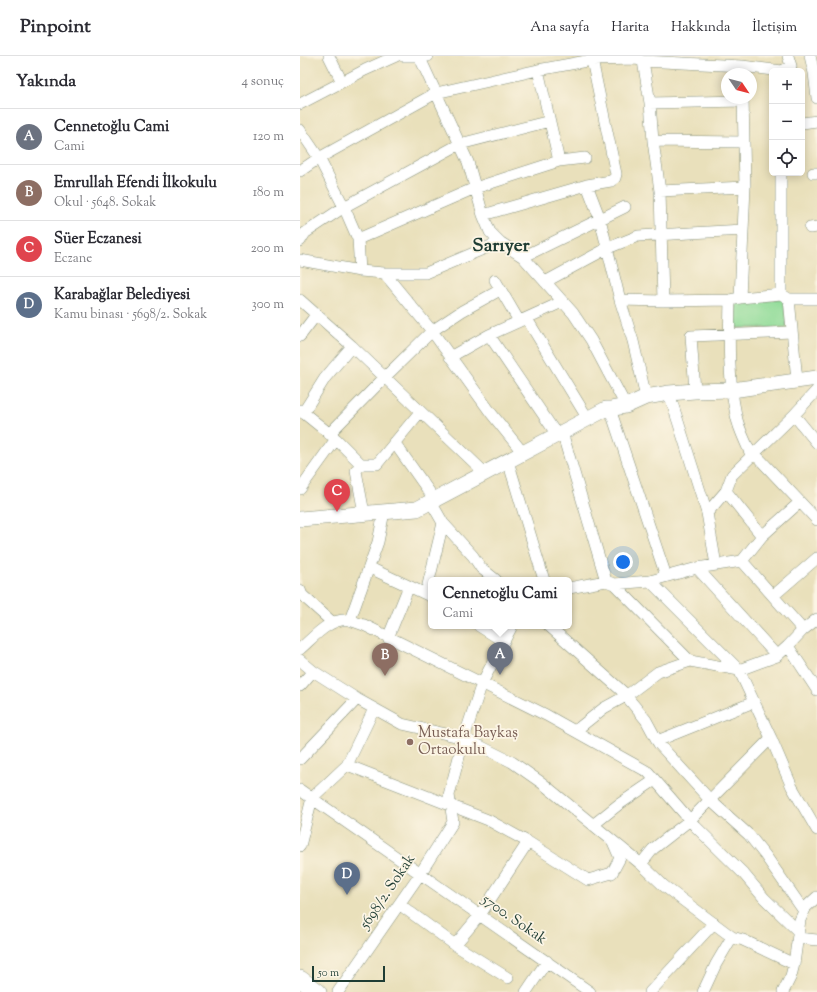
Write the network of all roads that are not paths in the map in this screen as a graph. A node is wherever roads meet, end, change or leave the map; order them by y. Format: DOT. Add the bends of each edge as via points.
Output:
graph roads {
  1 [pos="329,56"];
  2 [pos="396,56"];
  3 [pos="403,56"];
  4 [pos="419,56"];
  5 [pos="428,56"];
  6 [pos="788,56"];
  7 [pos="810,56"];
  8 [pos="638,59"];
  9 [pos="592,60"];
  10 [pos="705,60"];
  11 [pos="745,66"];
  12 [pos="787,68"];
  13 [pos="769,69"];
  14 [pos="538,70"];
  15 [pos="342,82"];
  16 [pos="436,93"];
  17 [pos="817,98"];
  18 [pos="721,100"];
  19 [pos="650,103"];
  20 [pos="300,104"];
  21 [pos="743,104"];
  22 [pos="550,121"];
  23 [pos="817,121"];
  24 [pos="805,122"];
  25 [pos="300,130"];
  26 [pos="652,141"];
  27 [pos="744,142"];
  28 [pos="460,144"];
  29 [pos="319,158"];
  30 [pos="585,158"];
  31 [pos="559,161"];
  32 [pos="300,171"];
  33 [pos="782,176"];
  34 [pos="587,185"];
  35 [pos="745,187"];
  36 [pos="475,188"];
  37 [pos="660,191"];
  38 [pos="344,207"];
  39 [pos="625,207"];
  40 [pos="483,215"];
  41 [pos="600,219"];
  42 [pos="743,230"];
  43 [pos="660,234"];
  44 [pos="358,239"];
  45 [pos="300,241"];
  46 [pos="500,242"];
  47 [pos="608,248"];
  48 [pos="523,257"];
  49 [pos="300,260"];
  50 [pos="360,271"];
  51 [pos="384,273"];
  52 [pos="545,282"];
  53 [pos="785,297"];
  54 [pos="735,299"];
  55 [pos="817,299"];
  56 [pos="300,300"];
  57 [pos="620,300"];
  58 [pos="663,301"];
  59 [pos="562,302"];
  60 [pos="316,315"];
  61 [pos="523,320"];
  62 [pos="432,331"];
  63 [pos="792,332"];
  64 [pos="729,334"];
  65 [pos="489,335"];
  66 [pos="300,336"];
  67 [pos="352,346"];
  68 [pos="450,357"];
  69 [pos="384,378"];
  70 [pos="817,378"];
  71 [pos="797,380"];
  72 [pos="732,390"];
  73 [pos="817,390"];
  74 [pos="695,391"];
  75 [pos="669,393"];
  76 [pos="646,398"];
  77 [pos="626,406"];
  78 [pos="610,409"];
  79 [pos="302,411"];
  80 [pos="420,412"];
  81 [pos="794,415"];
  82 [pos="588,419"];
  83 [pos="560,433"];
  84 [pos="332,437"];
  85 [pos="394,442"];
  86 [pos="817,443"];
  87 [pos="523,453"];
  88 [pos="753,454"];
  89 [pos="508,461"];
  90 [pos="361,464"];
  91 [pos="485,473"];
  92 [pos="300,489"];
  93 [pos="726,491"];
  94 [pos="433,501"];
  95 [pos="800,502"];
  96 [pos="384,512"];
  97 [pos="364,513"];
  98 [pos="707,513"];
  99 [pos="300,519"];
  100 [pos="817,520"];
  101 [pos="443,523"];
  102 [pos="762,536"];
  103 [pos="817,558"];
  104 [pos="742,561"];
  105 [pos="716,565"];
  106 [pos="370,568"];
  107 [pos="697,568"];
  108 [pos="666,576"];
  109 [pos="432,577"];
  110 [pos="492,577"];
  111 [pos="543,577"];
  112 [pos="650,581"];
  113 [pos="610,583"];
  114 [pos="409,586"];
  115 [pos="572,588"];
  116 [pos="300,590"];
  117 [pos="428,595"];
  118 [pos="773,596"];
  119 [pos="817,619"];
  120 [pos="350,620"];
  121 [pos="332,622"];
  122 [pos="484,629"];
  123 [pos="510,629"];
  124 [pos="552,629"];
  125 [pos="802,630"];
  126 [pos="388,638"];
  127 [pos="503,641"];
  128 [pos="788,646"];
  129 [pos="300,649"];
  130 [pos="777,656"];
  131 [pos="300,660"];
  132 [pos="690,660"];
  133 [pos="739,670"];
  134 [pos="313,671"];
  135 [pos="482,683"];
  136 [pos="300,686"];
  137 [pos="817,690"];
  138 [pos="626,696"];
  139 [pos="357,699"];
  140 [pos="754,702"];
  141 [pos="374,709"];
  142 [pos="575,731"];
  143 [pos="464,738"];
  144 [pos="771,738"];
  145 [pos="657,741"];
  146 [pos="300,759"];
  147 [pos="347,765"];
  148 [pos="655,780"];
  149 [pos="300,790"];
  150 [pos="312,798"];
  151 [pos="710,800"];
  152 [pos="451,806"];
  153 [pos="690,820"];
  154 [pos="592,825"];
  155 [pos="817,830"];
  156 [pos="612,841"];
  157 [pos="528,842"];
  158 [pos="300,846"];
  159 [pos="641,864"];
  160 [pos="420,874"];
  161 [pos="817,897"];
  162 [pos="399,904"];
  163 [pos="804,911"];
  164 [pos="480,915"];
  165 [pos="714,923"];
  166 [pos="798,935"];
  167 [pos="732,937"];
  168 [pos="817,940"];
  169 [pos="455,945"];
  170 [pos="547,961"];
  171 [pos="794,964"];
  172 [pos="508,978"];
  173 [pos="300,979"];
  174 [pos="318,992"];
  175 [pos="338,992"];
  176 [pos="526,992"];
  177 [pos="590,992"];
  178 [pos="650,992"];
  179 [pos="703,992"];
  180 [pos="783,992"];
  1 -- 15 [label="street"];
  2 -- 15 [label="street"];
  3 -- 4 [label="street"];
  4 -- 5 [label="street"];
  4 -- 16 [label="street"];
  6 -- 12 [label="street" via="791,66"];
  7 -- 17 [label="street"];
  8 -- 9 [label="street"];
  8 -- 10 [label="street"];
  8 -- 19 [label="street"];
  9 -- 14 [label="street"];
  9 -- 34 [label="street" via="616,174 610,181"];
  10 -- 11 [label="street"];
  11 -- 13 [label="street"];
  14 -- 16 [label="street"];
  14 -- 22 [label="street"];
  15 -- 20 [label="street"];
  16 -- 28 [label="street"];
  16 -- 29 [label="street"];
  18 -- 19 [label="street"];
  19 -- 26 [label="street"];
  21 -- 27 [label="street"];
  22 -- 28 [label="street"];
  22 -- 31 [label="street"];
  23 -- 24 [label="street"];
  25 -- 29 [label="street"];
  26 -- 27 [label="street"];
  26 -- 37 [label="street"];
  27 -- 35 [label="street"];
  28 -- 36 [label="street"];
  28 -- 38 [label="street"];
  29 -- 32 [label="street"];
  29 -- 38 [label="street"];
  30 -- 31 [label="street"];
  31 -- 36 [label="street"];
  33 -- 53 [label="street"];
  34 -- 40 [label="street"];
  34 -- 41 [label="street"];
  35 -- 37 [label="street"];
  35 -- 42 [label="street"];
  36 -- 40 [label="street"];
  36 -- 44 [label="street"];
  37 -- 43 [label="street"];
  38 -- 44 [label="street"];
  38 -- 45 [label="street" via="305,233"];
  39 -- 41 [label="street"];
  40 -- 46 [label="street" via="490,232"];
  41 -- 47 [label="street"];
  41 -- 48 [label="street"];
  42 -- 43 [label="street"];
  42 -- 54 [label="street" via="742,265"];
  43 -- 47 [label="street" via="638,236"];
  43 -- 58 [label="street"];
  44 -- 50 [label="street"];
  46 -- 48 [label="street"];
  46 -- 51 [label="street" via="426,273"];
  47 -- 52 [label="street"];
  47 -- 57 [label="street"];
  48 -- 52 [label="street"];
  49 -- 50 [label="street"];
  50 -- 51 [label="street"];
  51 -- 62 [label="street"];
  52 -- 59 [label="street"];
  53 -- 54 [label="street"];
  53 -- 55 [label="street"];
  53 -- 63 [label="street"];
  54 -- 58 [label="street"];
  54 -- 64 [label="street"];
  56 -- 60 [label="street"];
  57 -- 58 [label="street"];
  57 -- 76 [label="street" via="633,341"];
  59 -- 61 [label="street"];
  59 -- 77 [label="street" via="573,313 591,340"];
  60 -- 66 [label="street"];
  60 -- 67 [label="street"];
  61 -- 62 [label="street" via="497,285"];
  61 -- 65 [label="street"];
  61 -- 82 [label="street"];
  62 -- 68 [label="street"];
  62 -- 69 [label="street"];
  63 -- 64 [label="street"];
  63 -- 71 [label="street"];
  64 -- 72 [label="street"];
  64 -- 74 [label="street" via="691,336"];
  65 -- 68 [label="street"];
  65 -- 83 [label="street"];
  67 -- 69 [label="street"];
  67 -- 79 [label="street"];
  68 -- 87 [label="street"];
  69 -- 80 [label="street"];
  69 -- 84 [label="street"];
  70 -- 71 [label="main road"];
  71 -- 72 [label="main road"];
  72 -- 74 [label="main road"];
  72 -- 88 [label="street" via="736,416"];
  73 -- 81 [label="street"];
  74 -- 75 [label="main road"];
  75 -- 76 [label="main road"];
  75 -- 98 [label="street"];
  76 -- 77 [label="main road"];
  77 -- 78 [label="main road"];
  78 -- 82 [label="main road"];
  78 -- 108 [label="street"];
  79 -- 84 [label="street"];
  80 -- 85 [label="street"];
  80 -- 91 [label="street"];
  81 -- 86 [label="street"];
  81 -- 88 [label="street"];
  82 -- 83 [label="main road"];
  83 -- 87 [label="main road"];
  83 -- 113 [label="street"];
  84 -- 90 [label="street"];
  84 -- 92 [label="street"];
  85 -- 90 [label="street" via="377,464"];
  85 -- 94 [label="street"];
  87 -- 89 [label="main road"];
  88 -- 93 [label="street" via="732,475"];
  88 -- 95 [label="street"];
  89 -- 91 [label="main road"];
  89 -- 111 [label="street"];
  90 -- 97 [label="street" via="356,471"];
  91 -- 94 [label="main road"];
  93 -- 98 [label="street"];
  93 -- 102 [label="street"];
  94 -- 96 [label="main road" via="417,509"];
  94 -- 101 [label="street"];
  95 -- 100 [label="street"];
  95 -- 102 [label="street"];
  96 -- 97 [label="main road"];
  96 -- 106 [label="street"];
  97 -- 99 [label="main road"];
  98 -- 105 [label="street"];
  101 -- 109 [label="street"];
  101 -- 110 [label="street" via="481,568"];
  102 -- 104 [label="street"];
  103 -- 118 [label="street"];
  104 -- 105 [label="street"];
  104 -- 118 [label="street"];
  105 -- 107 [label="street"];
  106 -- 114 [label="street"];
  106 -- 120 [label="street"];
  107 -- 108 [label="street"];
  107 -- 130 [label="street"];
  108 -- 112 [label="street"];
  112 -- 113 [label="street"];
  112 -- 133 [label="street"];
  113 -- 115 [label="street"];
  113 -- 132 [label="street"];
  114 -- 117 [label="street"];
  114 -- 126 [label="street"];
  116 -- 121 [label="street" via="302,595"];
  118 -- 125 [label="street"];
  119 -- 125 [label="street"];
  120 -- 121 [label="street"];
  120 -- 126 [label="street"];
  121 -- 129 [label="street"];
  122 -- 127 [label="street"];
  123 -- 127 [label="street, 5698/2. Sokak"];
  124 -- 138 [label="street"];
  125 -- 128 [label="street"];
  126 -- 135 [label="street"];
  127 -- 135 [label="street, 5698/2. Sokak"];
  128 -- 130 [label="street"];
  128 -- 137 [label="street"];
  130 -- 133 [label="street"];
  131 -- 134 [label="street"];
  132 -- 133 [label="street"];
  132 -- 138 [label="street" via="658,672"];
  133 -- 140 [label="street"];
  134 -- 136 [label="street"];
  134 -- 139 [label="street"];
  135 -- 142 [label="street"];
  135 -- 143 [label="street, 5698/2. Sokak"];
  138 -- 142 [label="street" via="604,708"];
  138 -- 145 [label="street" via="646,720"];
  139 -- 141 [label="street"];
  139 -- 146 [label="street"];
  140 -- 144 [label="street"];
  140 -- 145 [label="street"];
  141 -- 143 [label="street" via="402,724"];
  141 -- 147 [label="street"];
  142 -- 148 [label="street" via="648,772"];
  143 -- 152 [label="street, 5698/2. Sokak" via="449,794"];
  143 -- 154 [label="street" via="512,762"];
  144 -- 151 [label="street"];
  144 -- 155 [label="street" via="792,787"];
  145 -- 151 [label="street"];
  147 -- 150 [label="street"];
  147 -- 152 [label="street"];
  148 -- 153 [label="street"];
  148 -- 154 [label="street"];
  149 -- 150 [label="street, 5700. Sokak"];
  150 -- 158 [label="street"];
  150 -- 160 [label="street, 5700. Sokak"];
  151 -- 153 [label="street"];
  151 -- 163 [label="street" via="749,835"];
  152 -- 157 [label="street" via="488,820"];
  152 -- 160 [label="street, 5698/2. Sokak" via="453,822"];
  153 -- 159 [label="street" via="653,850"];
  153 -- 166 [label="street" via="743,873"];
  154 -- 156 [label="street"];
  156 -- 157 [label="street" via="620,858 612,873 588,880"];
  156 -- 159 [label="street"];
  157 -- 164 [label="street"];
  159 -- 165 [label="street" via="664,886"];
  160 -- 162 [label="street, 5698/2. Sokak"];
  160 -- 164 [label="street, 5700. Sokak"];
  161 -- 163 [label="street"];
  162 -- 169 [label="street"];
  162 -- 175 [label="street, 5698/2. Sokak"];
  163 -- 166 [label="street"];
  164 -- 169 [label="street"];
  164 -- 170 [label="street, 5700. Sokak"];
  165 -- 167 [label="street"];
  165 -- 178 [label="street"];
  166 -- 168 [label="street"];
  166 -- 171 [label="street"];
  167 -- 171 [label="street"];
  167 -- 179 [label="street"];
  169 -- 172 [label="street"];
  170 -- 176 [label="street"];
  170 -- 177 [label="street, 5700. Sokak"];
  171 -- 180 [label="street"];
  173 -- 174 [label="main road"];
}
